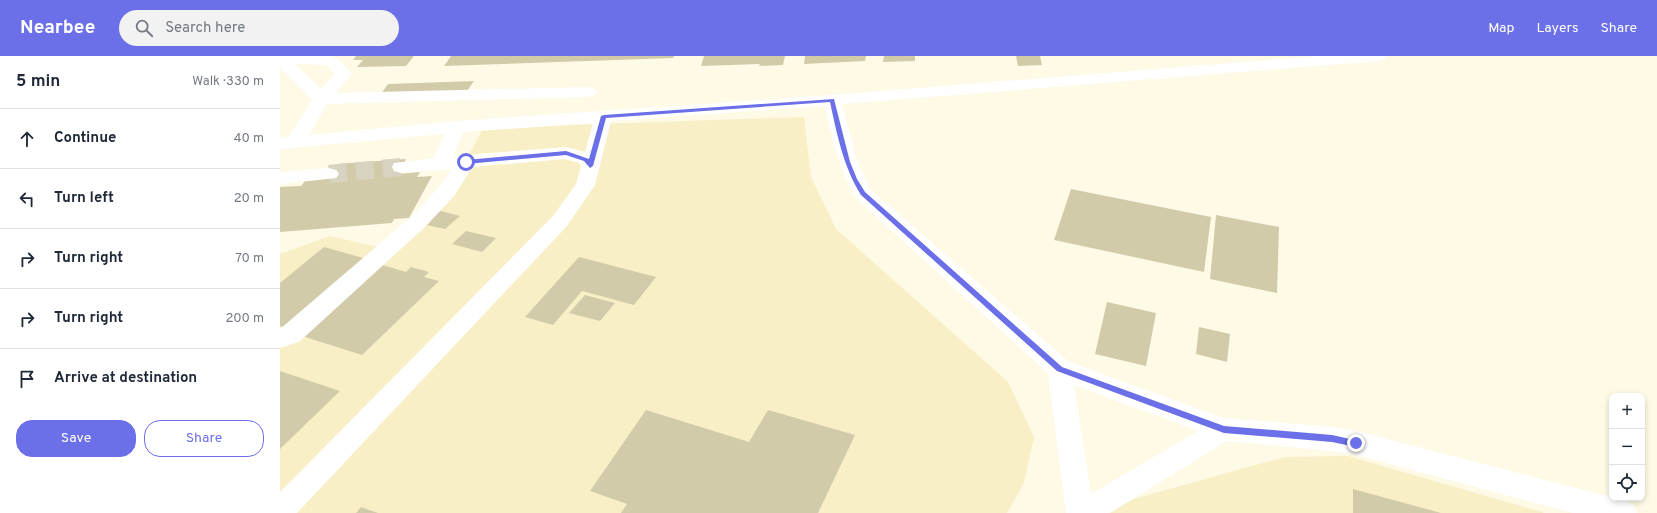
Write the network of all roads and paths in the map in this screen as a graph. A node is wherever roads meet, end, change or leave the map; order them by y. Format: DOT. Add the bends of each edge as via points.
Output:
graph roads {
  1 [pos="1378,56"];
  2 [pos="283,58"];
  3 [pos="588,92"];
  4 [pos="321,99"];
  5 [pos="832,100"];
  6 [pos="604,116"];
  7 [pos="456,127"];
  8 [pos="288,142"];
  9 [pos="466,162"];
  10 [pos="441,164"];
  11 [pos="590,166"];
  12 [pos="401,167"];
  13 [pos="329,174"];
  14 [pos="280,178"];
  15 [pos="280,340"];
  16 [pos="1060,369"];
  17 [pos="1224,429"];
  18 [pos="280,511"];
  19 [pos="1080,513"];
  20 [pos="1085,513"];
  21 [pos="1623,513"];
  1 -- 5 [label="lane"];
  2 -- 4 [label="lane"];
  2 -- 4 [label="lane" via="331,61 344,74"];
  3 -- 4 [label="lane"];
  4 -- 8 [label="lane"];
  5 -- 6 [label="lane"];
  5 -- 16 [label="lane" via="847,162 854,180 863,193"];
  6 -- 7 [label="lane"];
  6 -- 11 [label="lane"];
  7 -- 8 [label="lane"];
  7 -- 10 [label="lane"];
  9 -- 10 [label="lane"];
  9 -- 11 [label="lane" via="566,153 586,159"];
  9 -- 15 [label="lane" via="448,190 419,221 291,335"];
  10 -- 12 [label="lane"];
  11 -- 18 [label="lane" via="585,185 560,221"];
  13 -- 14 [label="lane"];
  16 -- 17 [label="lane"];
  16 -- 19 [label="lane"];
  17 -- 20 [label="lane"];
  17 -- 21 [label="lane" via="1356,443"];
}
